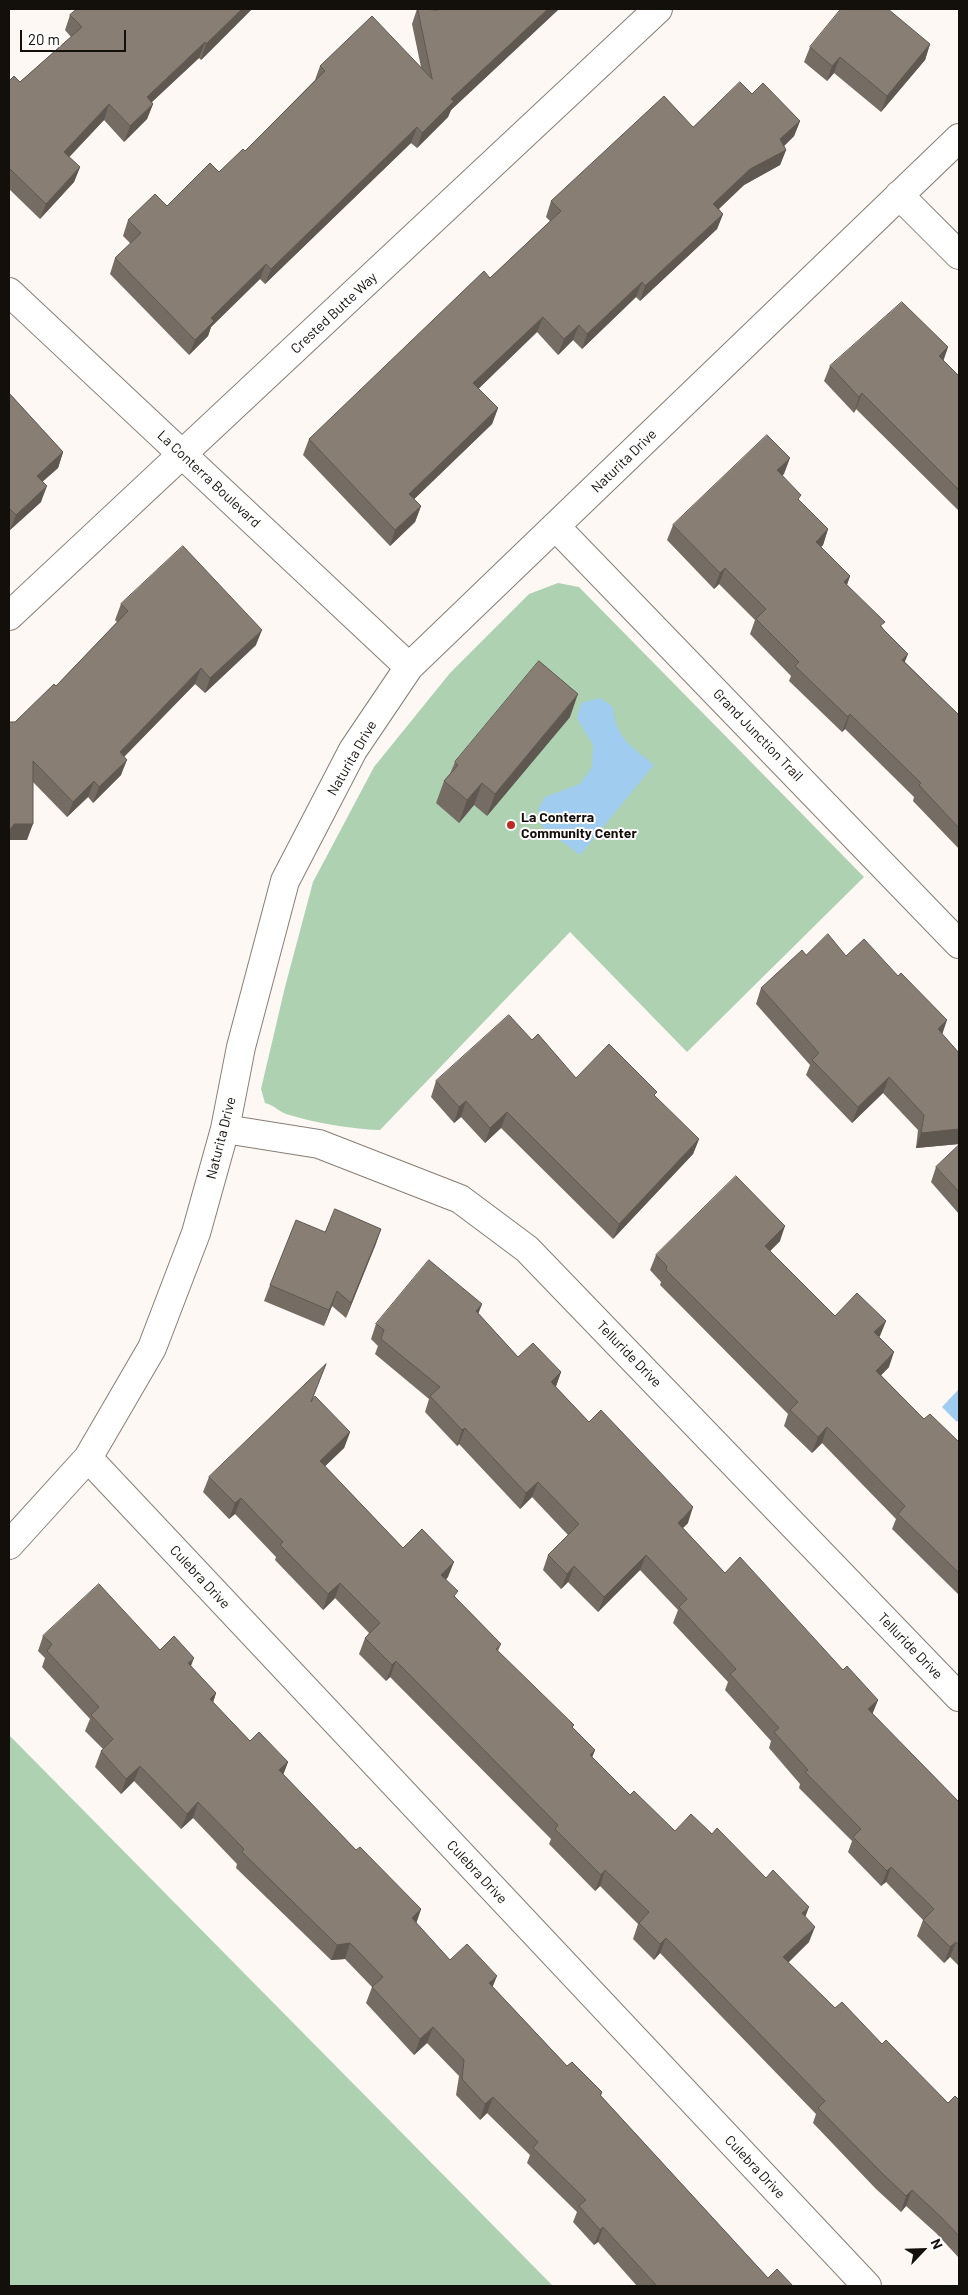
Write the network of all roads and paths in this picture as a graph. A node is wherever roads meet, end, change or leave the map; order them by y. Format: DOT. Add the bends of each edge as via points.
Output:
graph roads {
  1 [pos="658,9"];
  2 [pos="959,138"];
  3 [pos="900,195"];
  4 [pos="959,255"];
  5 [pos="9,292"];
  6 [pos="184,454"];
  7 [pos="556,527"];
  8 [pos="9,616"];
  9 [pos="409,667"];
  10 [pos="959,944"];
  11 [pos="225,1129"];
  12 [pos="88,1458"];
  13 [pos="9,1545"];
  14 [pos="959,1697"];
  15 [pos="867,2286"];
  1 -- 6 [label="street, Crested Butte Way"];
  2 -- 3 [label="street, Naturita Drive"];
  3 -- 4 [label="street"];
  3 -- 7 [label="street, Naturita Drive"];
  5 -- 6 [label="street, La Conterra Boulevard"];
  6 -- 8 [label="street, Crested Butte Way"];
  6 -- 9 [label="street, La Conterra Boulevard"];
  7 -- 9 [label="street, Naturita Drive"];
  7 -- 10 [label="street, Grand Junction Trail"];
  9 -- 11 [label="street, Naturita Drive" via="353,750 285,881 241,1047"];
  11 -- 12 [label="street, Naturita Drive" via="196,1233 152,1348"];
  11 -- 14 [label="street, Telluride Drive" via="319,1144 460,1199 527,1249"];
  12 -- 13 [label="street, Naturita Drive"];
  12 -- 15 [label="street, Culebra Drive"];
}
